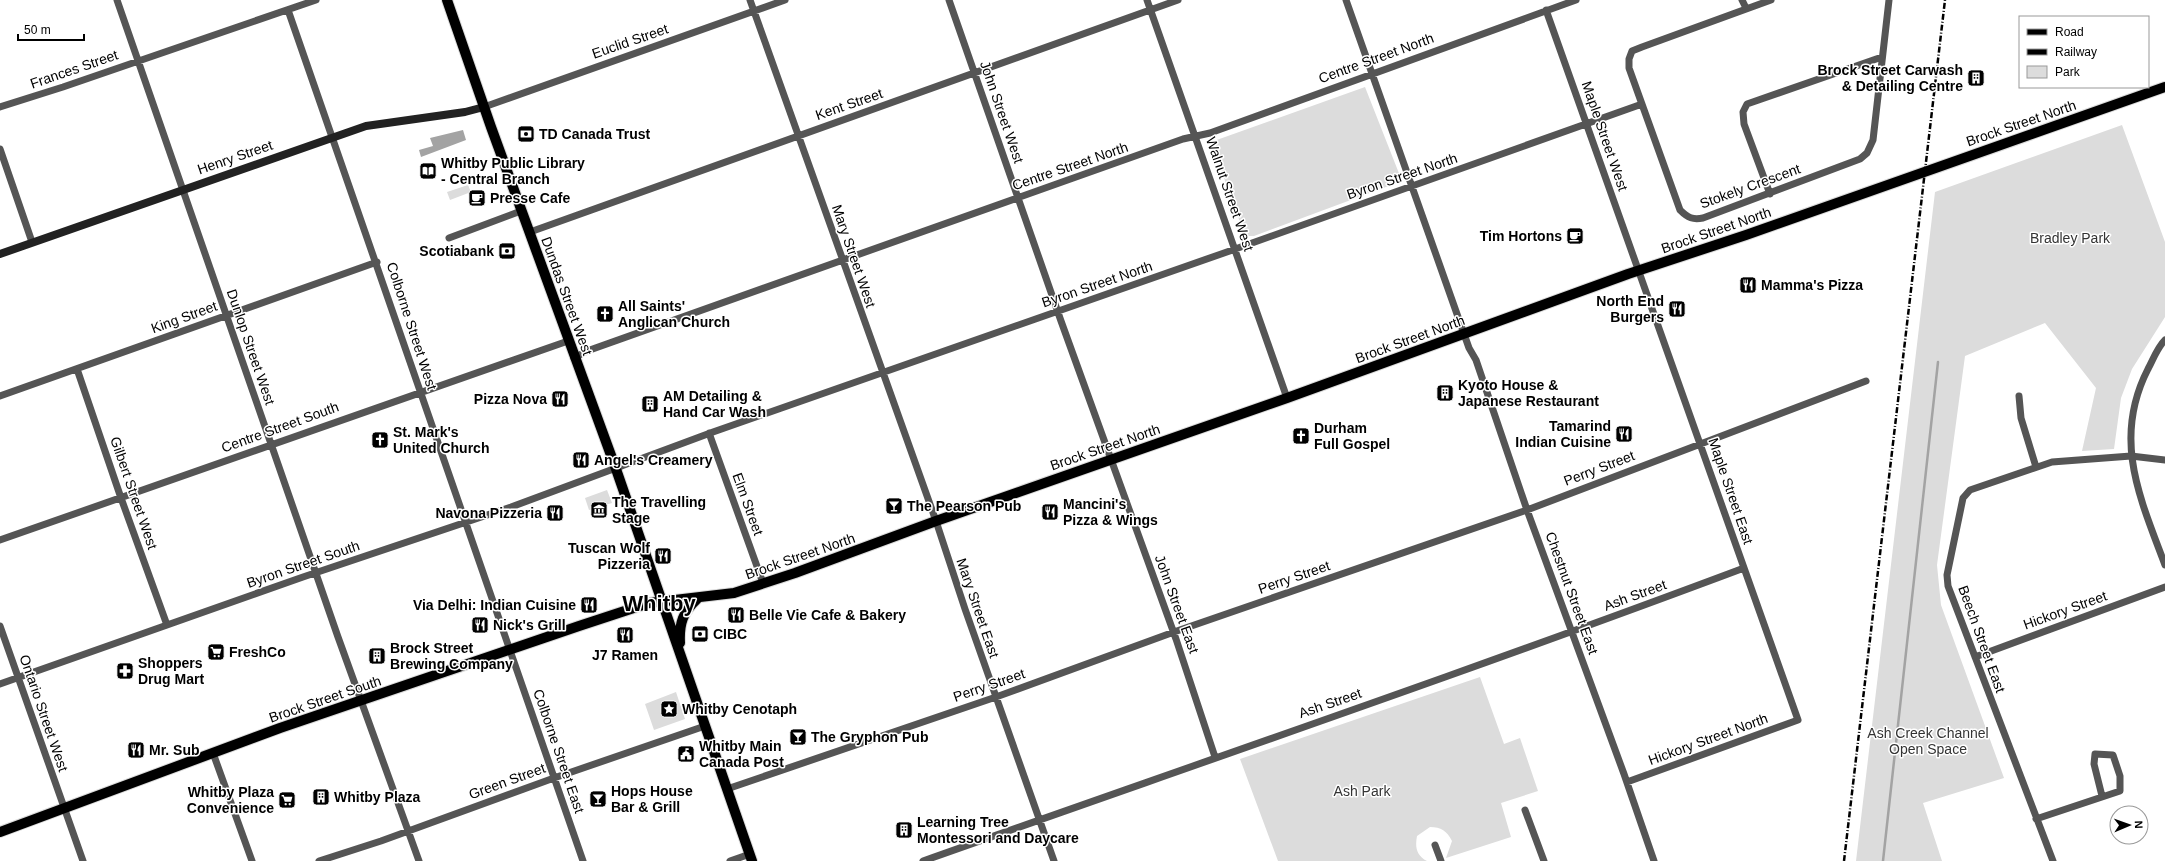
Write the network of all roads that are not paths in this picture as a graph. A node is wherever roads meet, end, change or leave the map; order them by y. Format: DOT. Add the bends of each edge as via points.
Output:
graph roads {
  1 [pos="117,0"];
  2 [pos="316,0"];
  3 [pos="447,0"];
  4 [pos="750,0"];
  5 [pos="785,0"];
  6 [pos="949,0"];
  7 [pos="1147,0"];
  8 [pos="1178,0"];
  9 [pos="1346,0"];
  10 [pos="1576,0"];
  11 [pos="1742,0"];
  12 [pos="1771,0"];
  13 [pos="1889,0"];
  14 [pos="1746,8"];
  15 [pos="288,10"];
  16 [pos="1151,10"];
  17 [pos="1546,10"];
  18 [pos="754,11"];
  19 [pos="1882,57"];
  20 [pos="138,61"];
  21 [pos="975,73"];
  22 [pos="1372,74"];
  23 [pos="2165,87"];
  24 [pos="1642,104"];
  25 [pos="0,107"];
  26 [pos="484,107"];
  27 [pos="1587,124"];
  28 [pos="799,136"];
  29 [pos="332,137"];
  30 [pos="1195,137"];
  31 [pos="0,149"];
  32 [pos="1412,187"];
  33 [pos="183,189"];
  34 [pos="1770,194"];
  35 [pos="1018,198"];
  36 [pos="522,211"];
  37 [pos="530,232"];
  38 [pos="449,238"];
  39 [pos="32,242"];
  40 [pos="1235,249"];
  41 [pos="0,254"];
  42 [pos="842,261"];
  43 [pos="377,262"];
  44 [pos="1639,271"];
  45 [pos="1058,312"];
  46 [pos="226,315"];
  47 [pos="1464,334"];
  48 [pos="568,340"];
  49 [pos="2165,340"];
  50 [pos="574,358"];
  51 [pos="77,369"];
  52 [pos="882,374"];
  53 [pos="1866,380"];
  54 [pos="420,392"];
  55 [pos="0,396"];
  56 [pos="2019,396"];
  57 [pos="1287,398"];
  58 [pos="709,433"];
  59 [pos="1700,443"];
  60 [pos="271,444"];
  61 [pos="2131,456"];
  62 [pos="1110,460"];
  63 [pos="2165,460"];
  64 [pos="2036,468"];
  65 [pos="616,469"];
  66 [pos="121,498"];
  67 [pos="1527,510"];
  68 [pos="465,521"];
  69 [pos="936,521"];
  70 [pos="0,540"];
  71 [pos="2165,565"];
  72 [pos="1744,568"];
  73 [pos="315,573"];
  74 [pos="763,583"];
  75 [pos="2165,587"];
  76 [pos="697,598"];
  77 [pos="662,600"];
  78 [pos="167,625"];
  79 [pos="0,626"];
  80 [pos="1174,632"];
  81 [pos="1573,632"];
  82 [pos="510,650"];
  83 [pos="681,655"];
  84 [pos="1975,657"];
  85 [pos="18,678"];
  86 [pos="0,684"];
  87 [pos="996,697"];
  88 [pos="361,702"];
  89 [pos="1798,720"];
  90 [pos="705,726"];
  91 [pos="213,753"];
  92 [pos="1215,757"];
  93 [pos="554,778"];
  94 [pos="1627,782"];
  95 [pos="727,789"];
  96 [pos="2102,796"];
  97 [pos="64,809"];
  98 [pos="1525,810"];
  99 [pos="2036,819"];
  100 [pos="1039,820"];
  101 [pos="408,830"];
  102 [pos="0,832"];
  103 [pos="1435,845"];
  104 [pos="751,858"];
  105 [pos="83,861"];
  106 [pos="252,861"];
  107 [pos="319,861"];
  108 [pos="419,861"];
  109 [pos="583,861"];
  110 [pos="730,861"];
  111 [pos="923,861"];
  112 [pos="1054,861"];
  113 [pos="1441,861"];
  114 [pos="1544,861"];
  115 [pos="1654,861"];
  116 [pos="2053,861"];
  1 -- 20 [label="street, Dunlop Street West"];
  2 -- 15 [label="street, Frances Street"];
  3 -- 26 [label="main road, Dundas Street West"];
  4 -- 18 [label="street, Mary Street West"];
  5 -- 18 [label="street, Euclid Street"];
  6 -- 21 [label="street, John Street West"];
  7 -- 16 [label="street, Walnut Street West"];
  8 -- 16 [label="street, Kent Street"];
  9 -- 22 [label="street, Chestnut Street East"];
  10 -- 17 [label="street, Centre Street North"];
  11 -- 14 [label="street"];
  12 -- 14 [label="street, Stokely Crescent"];
  13 -- 19 [label="street, Stokely Crescent"];
  14 -- 24 [label="street, Stokely Crescent" via="1632,51 1629,59 1630,68"];
  15 -- 20 [label="street, Frances Street"];
  15 -- 29 [label="street, Colborne Street West"];
  16 -- 21 [label="street, Kent Street"];
  16 -- 30 [label="street, Walnut Street West"];
  17 -- 22 [label="street, Centre Street North"];
  17 -- 27 [label="street, Maple Street West"];
  18 -- 26 [label="street, Euclid Street"];
  18 -- 28 [label="street, Mary Street West"];
  19 -- 34 [label="street, Stokely Crescent" via="1873,140 1867,153 1860,159"];
  19 -- 34 [label="street" via="1747,104 1743,112 1744,124"];
  20 -- 25 [label="street, Frances Street"];
  20 -- 33 [label="street, Dunlop Street West"];
  21 -- 28 [label="street, Kent Street"];
  21 -- 35 [label="street, John Street West"];
  22 -- 30 [label="street, Centre Street North"];
  22 -- 32 [label="street, Chestnut Street East"];
  23 -- 44 [label="main road, Brock Street North"];
  24 -- 27 [label="street, Byron Street North"];
  24 -- 34 [label="street, Stokely Crescent" via="1680,210 1688,218 1703,218"];
  26 -- 29 [label="main road, Henry Street" via="366,126"];
  26 -- 36 [label="main road, Dundas Street West"];
  27 -- 32 [label="street, Byron Street North"];
  27 -- 44 [label="street, Maple Street West"];
  28 -- 37 [label="street, Kent Street"];
  28 -- 42 [label="street, Mary Street West"];
  29 -- 33 [label="main road, Henry Street"];
  29 -- 43 [label="street, Colborne Street West"];
  30 -- 35 [label="street, Centre Street North"];
  30 -- 40 [label="street, Walnut Street West"];
  31 -- 39 [label="street"];
  32 -- 40 [label="street, Byron Street North"];
  32 -- 47 [label="street, Chestnut Street East"];
  33 -- 39 [label="main road, Henry Street"];
  33 -- 46 [label="street, Dunlop Street West"];
  35 -- 42 [label="street, Centre Street North"];
  35 -- 45 [label="street, John Street West"];
  36 -- 37 [label="main road, Dundas Street West"];
  36 -- 38 [label="street"];
  37 -- 48 [label="main road, Dundas Street West"];
  39 -- 41 [label="main road, Henry Street"];
  40 -- 45 [label="street, Byron Street North"];
  40 -- 57 [label="street, Walnut Street West"];
  42 -- 50 [label="street, Centre Street North" via="587,351"];
  42 -- 52 [label="street, Mary Street West"];
  43 -- 46 [label="street, King Street"];
  43 -- 54 [label="street, Colborne Street West"];
  44 -- 47 [label="main road, Brock Street North"];
  44 -- 59 [label="street, Maple Street East"];
  45 -- 52 [label="street, Byron Street North"];
  45 -- 62 [label="street, John Street West"];
  46 -- 51 [label="street, King Street"];
  46 -- 60 [label="street, Dunlop Street West"];
  47 -- 57 [label="main road, Brock Street North"];
  47 -- 67 [label="street, Chestnut Street East" via="1476,360"];
  48 -- 50 [label="main road, Dundas Street West"];
  48 -- 54 [label="street, Centre Street South"];
  49 -- 61 [label="street" via="2140,384 2131,419"];
  50 -- 65 [label="main road, Dundas Street West"];
  51 -- 55 [label="street, King Street"];
  51 -- 66 [label="street, Gilbert Street West"];
  52 -- 58 [label="street, Byron Street North"];
  52 -- 69 [label="street, Mary Street West"];
  53 -- 59 [label="street, Perry Street"];
  54 -- 60 [label="street, Centre Street South"];
  54 -- 68 [label="street, Colborne Street West"];
  56 -- 64 [label="street" via="2021,418"];
  57 -- 62 [label="main road, Brock Street North"];
  58 -- 65 [label="street, Byron Street North"];
  58 -- 74 [label="street, Elm Street"];
  59 -- 67 [label="street, Perry Street"];
  59 -- 72 [label="street, Maple Street East"];
  60 -- 66 [label="street, Centre Street South"];
  60 -- 73 [label="street, Dunlop Street West"];
  61 -- 63 [label="street, Beech Street East"];
  61 -- 64 [label="street, Beech Street East" via="2052,462"];
  61 -- 71 [label="street" via="2137,491"];
  62 -- 69 [label="main road, Brock Street North"];
  62 -- 80 [label="street, John Street East"];
  64 -- 84 [label="street, Beech Street East" via="1970,490 1963,498 1947,575 1948,586"];
  65 -- 68 [label="street, Byron Street South"];
  65 -- 77 [label="main road, Dundas Street West"];
  66 -- 70 [label="street, Centre Street South"];
  66 -- 78 [label="street, Gilbert Street West"];
  67 -- 80 [label="street, Perry Street"];
  67 -- 81 [label="street, Chestnut Street East"];
  68 -- 73 [label="street, Byron Street South"];
  68 -- 82 [label="street, Colborne Street West"];
  69 -- 74 [label="main road, Brock Street North"];
  69 -- 87 [label="street, Mary Street East"];
  72 -- 81 [label="street, Ash Street"];
  72 -- 89 [label="street, Maple Street East"];
  73 -- 78 [label="street, Byron Street South"];
  73 -- 88 [label="street, Dunlop Street West"];
  74 -- 76 [label="main road, Brock Street North" via="734,593"];
  75 -- 84 [label="street, Hickory Street"];
  76 -- 77 [label="main road, Brock Street North"];
  76 -- 83 [label="main road" via="682,616"];
  77 -- 82 [label="main road, Brock Street South"];
  77 -- 83 [label="main road, Dundas Street West"];
  78 -- 85 [label="street, Byron Street South"];
  79 -- 85 [label="street, Ontario Street West"];
  80 -- 87 [label="street, Perry Street"];
  80 -- 92 [label="street, John Street East"];
  81 -- 92 [label="street, Ash Street"];
  81 -- 94 [label="street, Chestnut Street East"];
  82 -- 88 [label="main road, Brock Street South"];
  82 -- 93 [label="street, Colborne Street East"];
  83 -- 90 [label="main road, Dundas Street West"];
  84 -- 99 [label="street, Beech Street East"];
  85 -- 86 [label="street, Byron Street South"];
  85 -- 97 [label="street, Ontario Street West"];
  87 -- 95 [label="street, Perry Street"];
  87 -- 100 [label="street, Mary Street East"];
  88 -- 91 [label="main road, Brock Street South"];
  88 -- 101 [label="street, Dunlop Street West"];
  89 -- 94 [label="street, Hickory Street North"];
  90 -- 93 [label="street, Green Street"];
  90 -- 95 [label="main road, Dundas Street West"];
  91 -- 97 [label="main road, Brock Street South"];
  91 -- 106 [label="street"];
  92 -- 100 [label="street, Ash Street" via="1115,795"];
  93 -- 101 [label="street, Green Street"];
  93 -- 109 [label="street, Colborne Street East"];
  94 -- 115 [label="street, Chestnut Street East"];
  95 -- 104 [label="main road, Dundas Street West"];
  96 -- 96 [label="street" via="2120,790 2120,776 2113,755 2095,754 2094,764"];
  96 -- 99 [label="street"];
  97 -- 102 [label="main road, Brock Street South"];
  97 -- 105 [label="street, Ontario Street West"];
  98 -- 114 [label="street"];
  99 -- 116 [label="street, Beech Street East"];
  100 -- 111 [label="street, Ash Street"];
  100 -- 112 [label="street, Mary Street East"];
  101 -- 107 [label="street, Green Street"];
  101 -- 108 [label="street, Dunlop Street West"];
  103 -- 113 [label="street"];
  104 -- 110 [label="street"];
}
